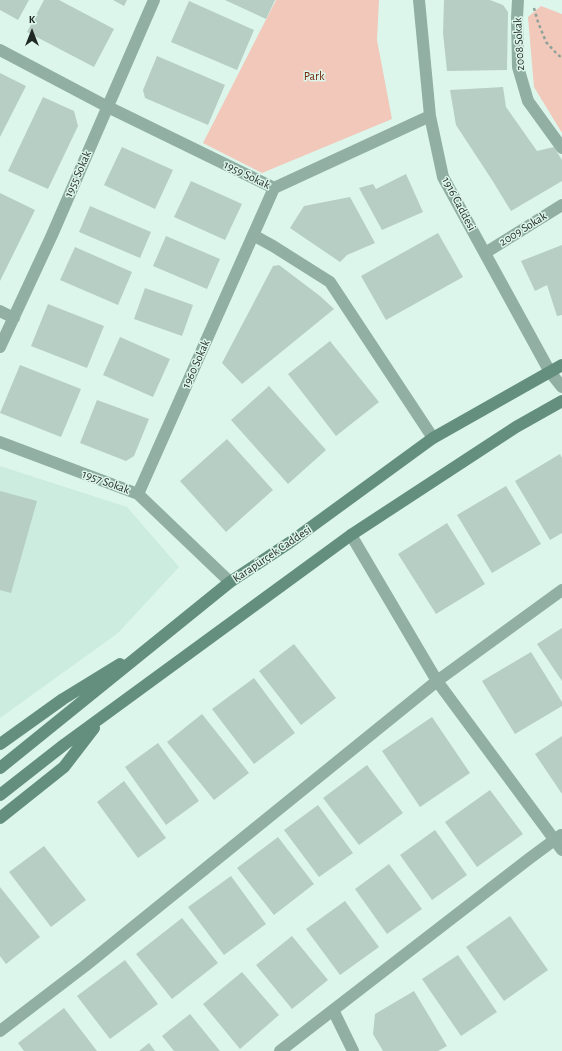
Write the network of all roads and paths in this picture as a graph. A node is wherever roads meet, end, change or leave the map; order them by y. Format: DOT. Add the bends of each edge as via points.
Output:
graph roads {
  1 [pos="154,0"];
  2 [pos="419,0"];
  3 [pos="518,0"];
  4 [pos="533,5"];
  5 [pos="0,50"];
  6 [pos="562,58"];
  7 [pos="108,107"];
  8 [pos="430,116"];
  9 [pos="562,148"];
  10 [pos="274,188"];
  11 [pos="562,205"];
  12 [pos="253,235"];
  13 [pos="485,253"];
  14 [pos="0,311"];
  15 [pos="14,318"];
  16 [pos="0,347"];
  17 [pos="562,364"];
  18 [pos="550,372"];
  19 [pos="562,387"];
  20 [pos="562,400"];
  21 [pos="433,438"];
  22 [pos="0,442"];
  23 [pos="138,494"];
  24 [pos="351,535"];
  25 [pos="230,582"];
  26 [pos="562,590"];
  27 [pos="160,639"];
  28 [pos="437,681"];
  29 [pos="105,716"];
  30 [pos="0,744"];
  31 [pos="0,768"];
  32 [pos="0,795"];
  33 [pos="0,818"];
  34 [pos="559,837"];
  35 [pos="562,850"];
  36 [pos="333,1010"];
  37 [pos="0,1031"];
  38 [pos="280,1051"];
  39 [pos="353,1051"];
  1 -- 7 [label="street, 1955 Sokak"];
  2 -- 8 [label="street, 1916 Caddesi"];
  3 -- 9 [label="street, 2008 Sokak" via="518,67 528,100"];
  4 -- 6 [label="path" via="546,42"];
  5 -- 7 [label="street, 1959 Sokak"];
  7 -- 10 [label="street, 1959 Sokak"];
  7 -- 15 [label="street, 1955 Sokak"];
  8 -- 10 [label="street, 1959 Sokak"];
  8 -- 13 [label="street, 1916 Caddesi" via="443,177"];
  10 -- 12 [label="street, 1960 Sokak"];
  11 -- 13 [label="street, 2009 Sokak"];
  12 -- 21 [label="street" via="330,282"];
  12 -- 23 [label="street, 1960 Sokak"];
  13 -- 18 [label="street, 1916 Caddesi"];
  14 -- 15 [label="street"];
  15 -- 16 [label="street, 1955 Sokak"];
  17 -- 18 [label="main road, Karapürçek Caddesi"];
  18 -- 19 [label="street, 1916 Caddesi"];
  18 -- 21 [label="main road, Karapürçek Caddesi"];
  20 -- 24 [label="main road" via="516,427"];
  21 -- 25 [label="main road, Karapürçek Caddesi" via="289,543"];
  22 -- 23 [label="street, 1957 Sokak"];
  23 -- 25 [label="street, 1957 Sokak"];
  24 -- 28 [label="street"];
  24 -- 29 [label="main road"];
  25 -- 27 [label="main road, Karapürçek Caddesi"];
  26 -- 28 [label="street"];
  27 -- 30 [label="main road" via="63,699"];
  27 -- 31 [label="main road, Karapürçek Caddesi"];
  28 -- 34 [label="street"];
  28 -- 37 [label="street" via="85,966"];
  29 -- 32 [label="main road"];
  29 -- 33 [label="main road" via="64,767"];
  34 -- 35 [label="street"];
  34 -- 36 [label="street"];
  36 -- 38 [label="street"];
  36 -- 39 [label="street"];
}
